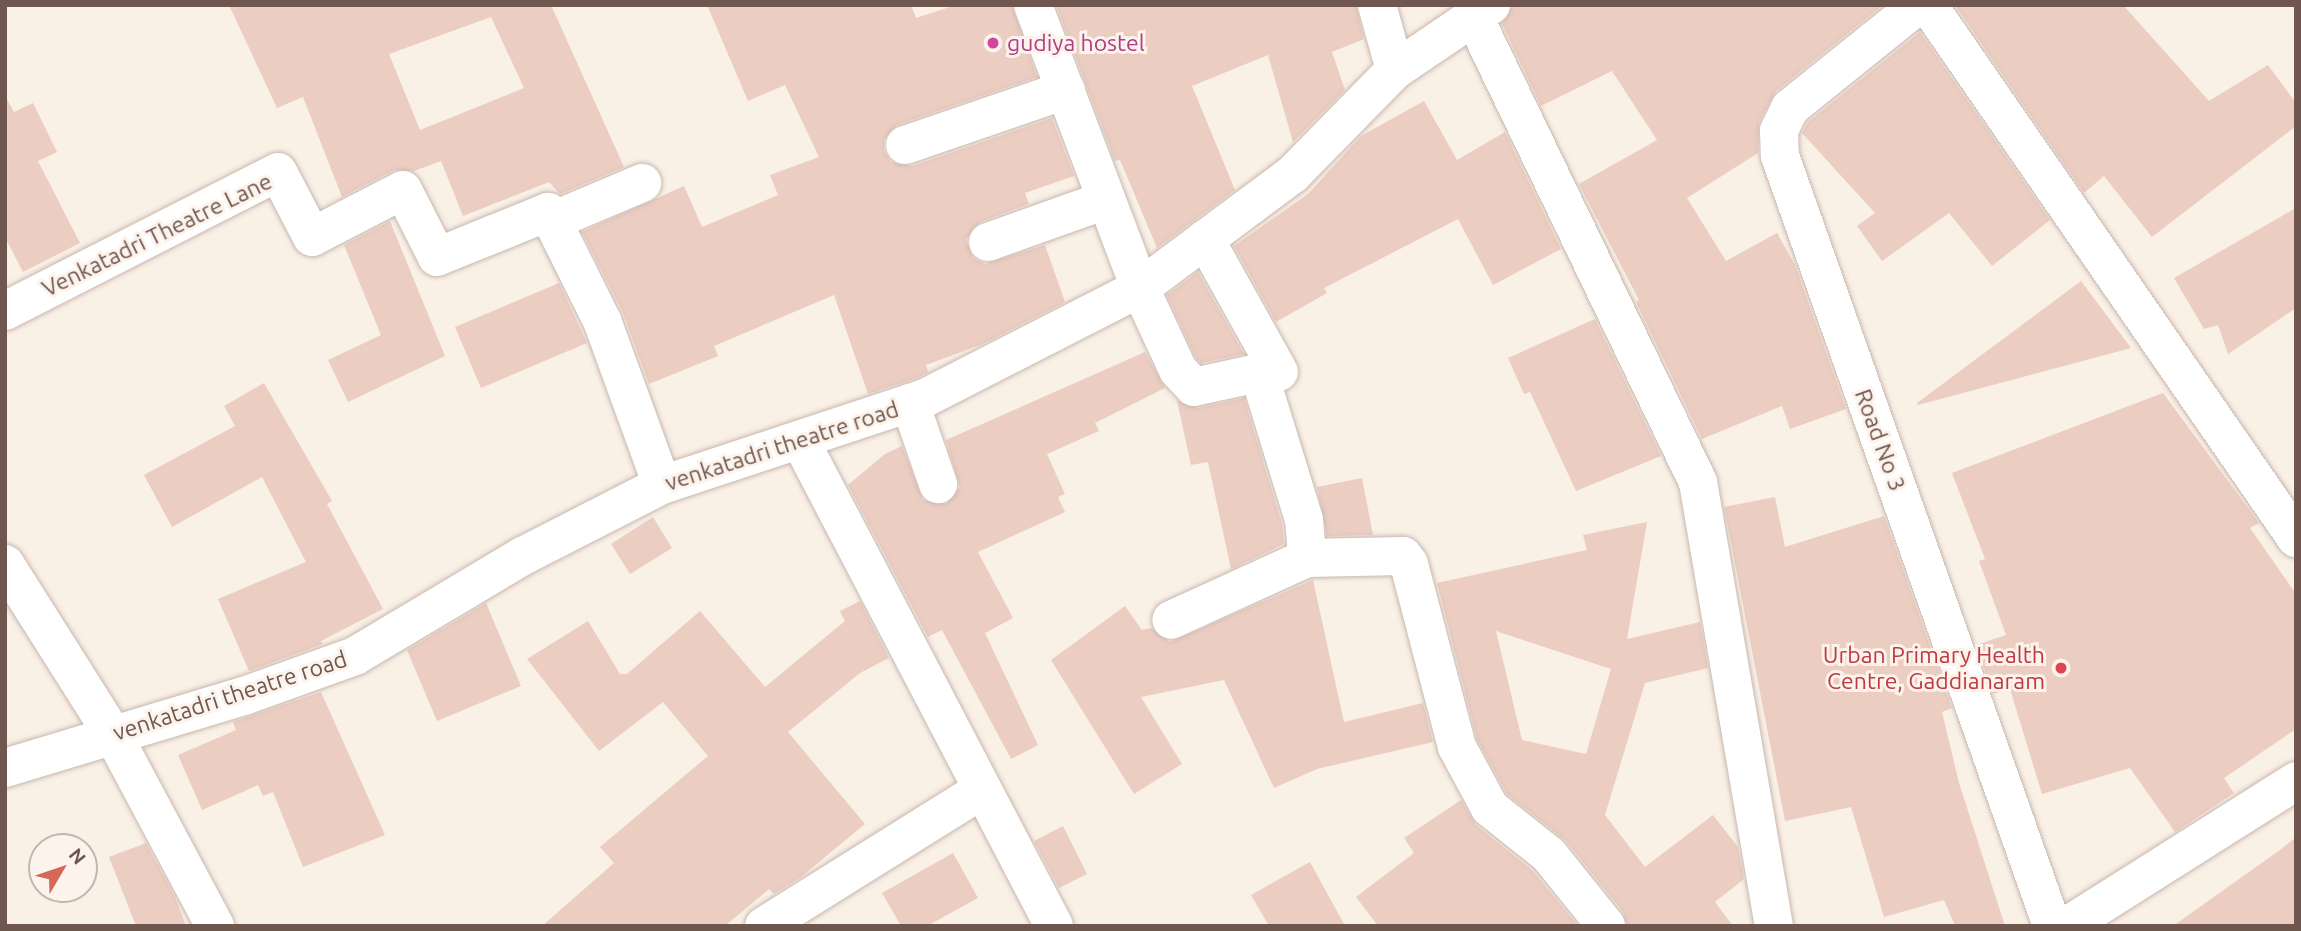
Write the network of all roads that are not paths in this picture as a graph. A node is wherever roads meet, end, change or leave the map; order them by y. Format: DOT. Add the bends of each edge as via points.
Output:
graph roads {
  1 [pos="1033,5"];
  2 [pos="1377,5"];
  3 [pos="1918,5"];
  4 [pos="1928,5"];
  5 [pos="1482,10"];
  6 [pos="1395,70"];
  7 [pos="1066,90"];
  8 [pos="905,145"];
  9 [pos="642,183"];
  10 [pos="1107,200"];
  11 [pos="552,221"];
  12 [pos="1205,239"];
  13 [pos="988,242"];
  14 [pos="1140,288"];
  15 [pos="5,310"];
  16 [pos="1279,372"];
  17 [pos="910,403"];
  18 [pos="801,442"];
  19 [pos="938,484"];
  20 [pos="662,485"];
  21 [pos="2296,538"];
  22 [pos="1307,558"];
  23 [pos="5,564"];
  24 [pos="1171,620"];
  25 [pos="112,733"];
  26 [pos="5,768"];
  27 [pos="2296,781"];
  28 [pos="980,791"];
  29 [pos="785,919"];
  30 [pos="215,926"];
  31 [pos="1054,926"];
  32 [pos="1605,926"];
  33 [pos="1774,926"];
  34 [pos="2052,926"];
  35 [pos="2067,926"];
  1 -- 7 [label="street"];
  2 -- 6 [label="street"];
  3 -- 34 [label="street, Road No 3" via="1790,108 1779,131 1780,156"];
  4 -- 21 [label="street"];
  5 -- 6 [label="street, venkatadri theatre road"];
  5 -- 33 [label="street" via="1699,482"];
  6 -- 12 [label="street, venkatadri theatre road" via="1293,174"];
  7 -- 8 [label="street"];
  7 -- 10 [label="street"];
  9 -- 11 [label="street"];
  10 -- 13 [label="street"];
  10 -- 14 [label="street"];
  11 -- 15 [label="street, Venkatadri Theatre Lane" via="548,212 437,257 403,190 312,237 278,172"];
  11 -- 20 [label="street" via="603,323"];
  12 -- 14 [label="street, venkatadri theatre road"];
  12 -- 16 [label="street"];
  14 -- 17 [label="street, venkatadri theatre road"];
  14 -- 22 [label="street" via="1185,381 1194,387 1253,374 1261,380 1304,520"];
  17 -- 18 [label="street, venkatadri theatre road"];
  17 -- 19 [label="street"];
  18 -- 20 [label="street, venkatadri theatre road"];
  18 -- 28 [label="street"];
  20 -- 25 [label="street, venkatadri theatre road" via="523,556 355,656 244,696"];
  22 -- 24 [label="street"];
  22 -- 32 [label="street" via="1403,556 1409,564 1457,747 1483,796 1490,808 1549,855"];
  23 -- 25 [label="street"];
  25 -- 26 [label="street, venkatadri theatre road"];
  25 -- 30 [label="street"];
  27 -- 35 [label="street"];
  28 -- 29 [label="street"];
  28 -- 31 [label="street"];
}
